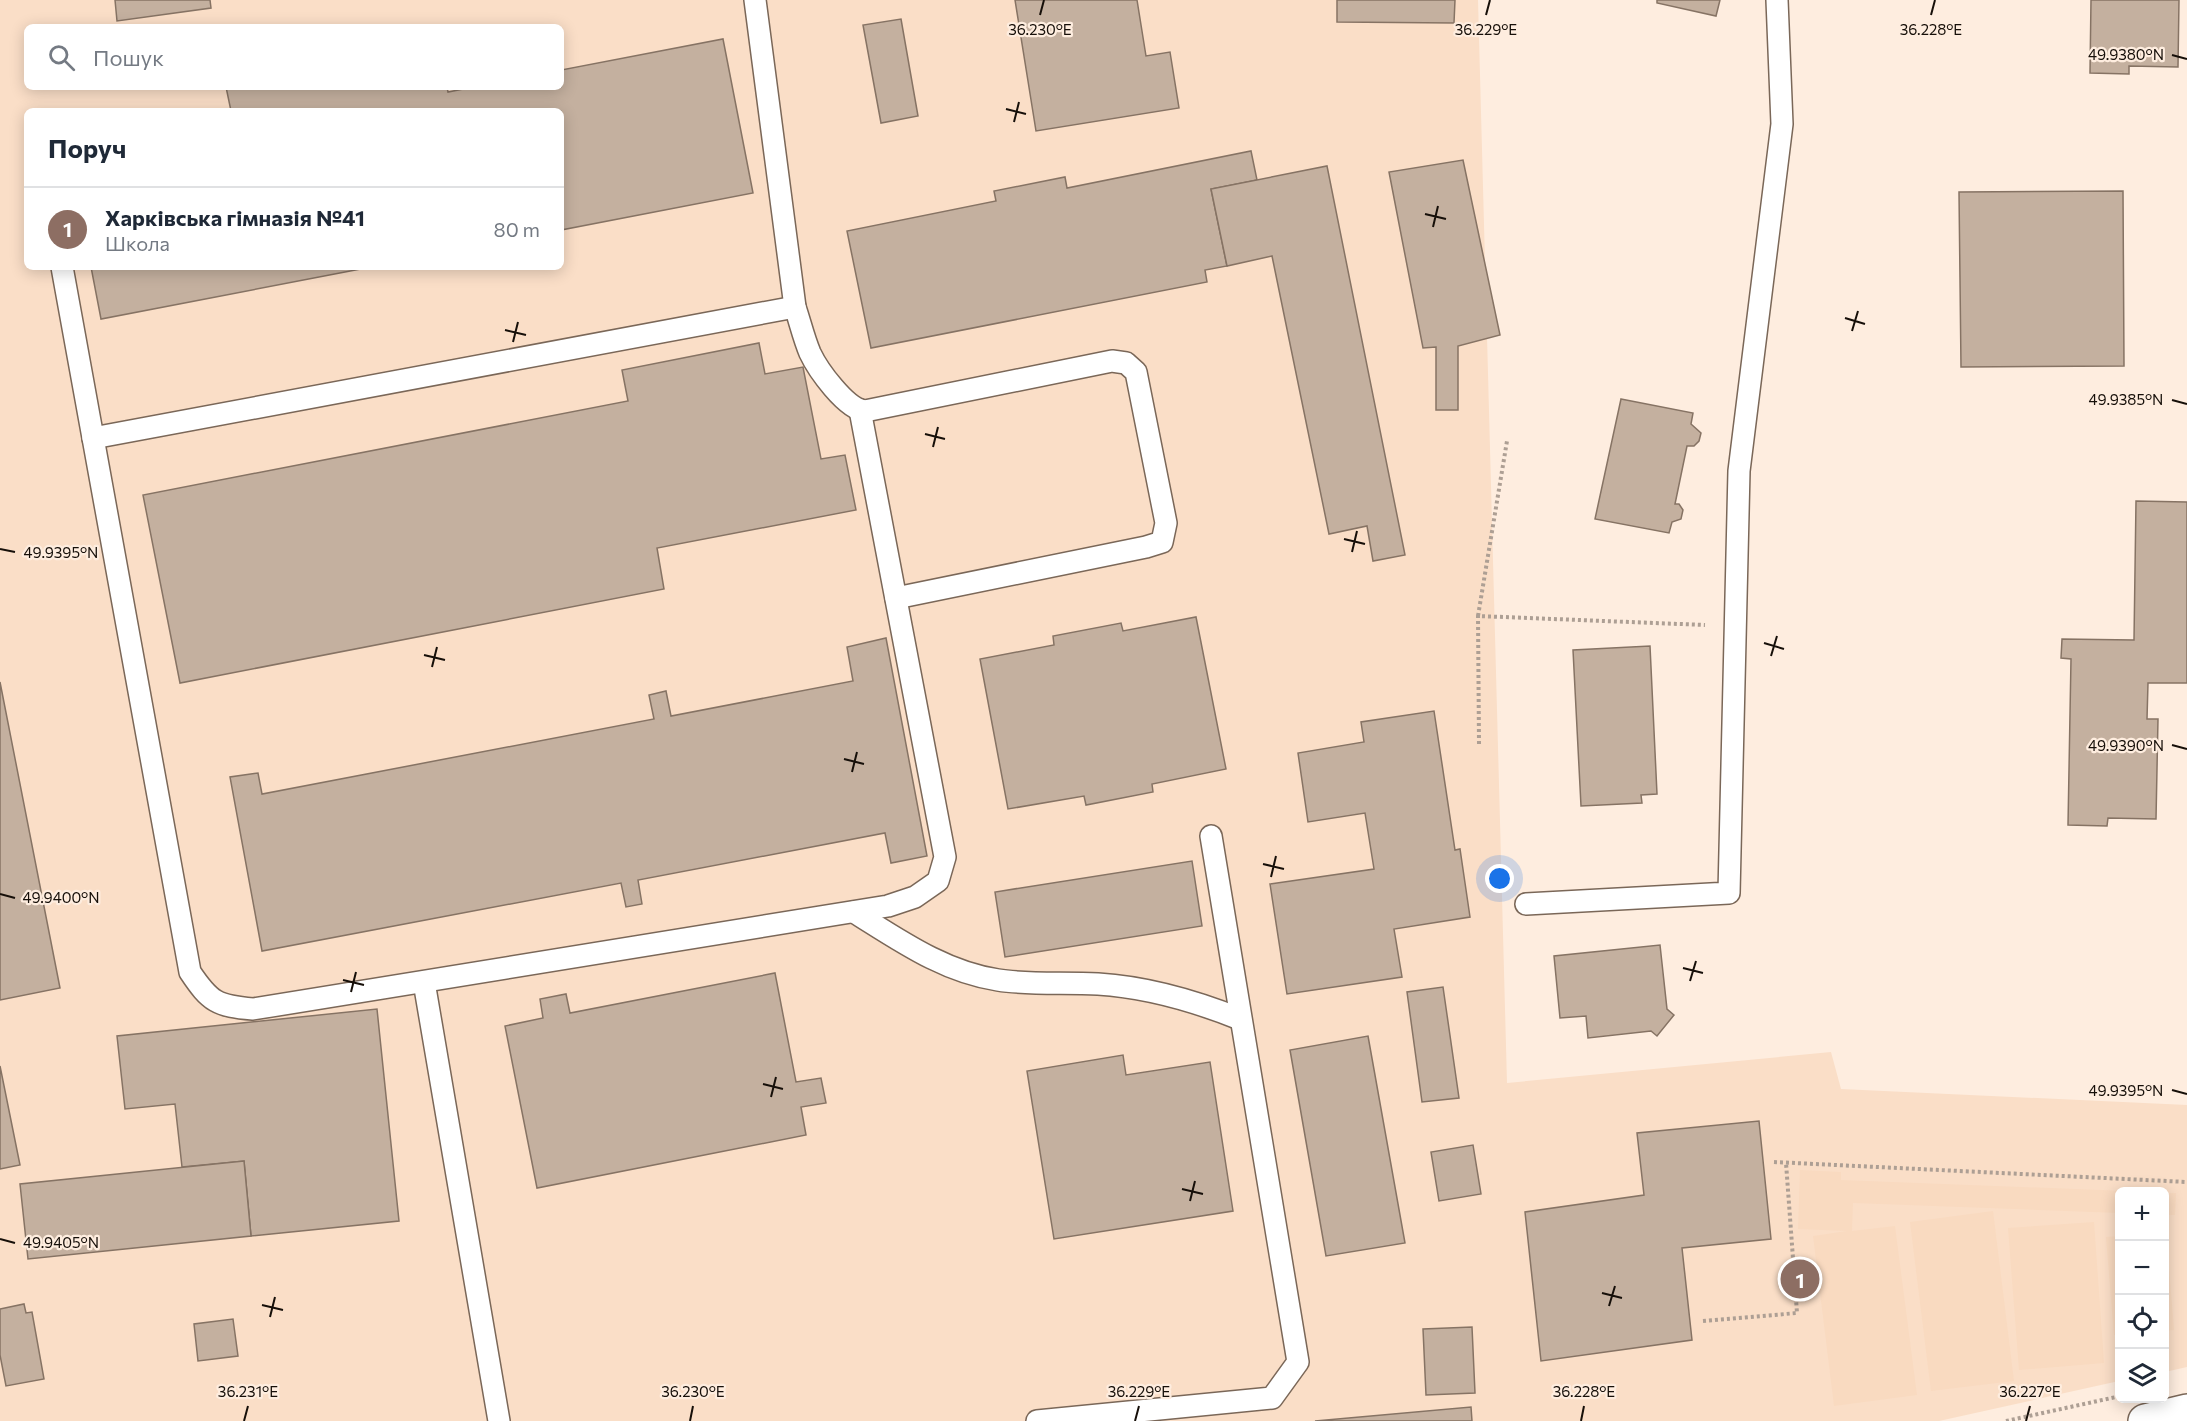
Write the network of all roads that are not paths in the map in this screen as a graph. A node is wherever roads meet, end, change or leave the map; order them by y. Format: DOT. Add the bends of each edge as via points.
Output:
graph roads {
  1 [pos="755,0"];
  2 [pos="1777,0"];
  3 [pos="63,270"];
  4 [pos="795,307"];
  5 [pos="860,410"];
  6 [pos="93,438"];
  7 [pos="896,598"];
  8 [pos="1211,836"];
  9 [pos="1526,904"];
  10 [pos="854,912"];
  11 [pos="424,982"];
  12 [pos="1240,1019"];
  13 [pos="2187,1411"];
  14 [pos="499,1421"];
  15 [pos="1037,1421"];
  16 [pos="2145,1421"];
  1 -- 4 [label="lane"];
  2 -- 9 [label="lane" via="1782,124 1739,471 1729,893"];
  3 -- 6 [label="lane"];
  4 -- 5 [label="lane" via="811,354 835,390"];
  4 -- 6 [label="lane"];
  5 -- 7 [label="lane"];
  5 -- 7 [label="lane" via="1112,361 1126,363 1136,372 1166,523 1162,542 1146,548"];
  6 -- 11 [label="lane" via="190,972 206,995 229,1007 253,1010"];
  7 -- 10 [label="lane" via="945,857 938,881 915,897"];
  8 -- 12 [label="lane"];
  10 -- 11 [label="lane"];
  10 -- 12 [label="lane" via="954,969 998,981 1101,984 1149,991 1197,1002"];
  11 -- 14 [label="lane"];
  12 -- 15 [label="lane" via="1298,1362 1272,1398"];
  13 -- 16 [label="main road"];
}
